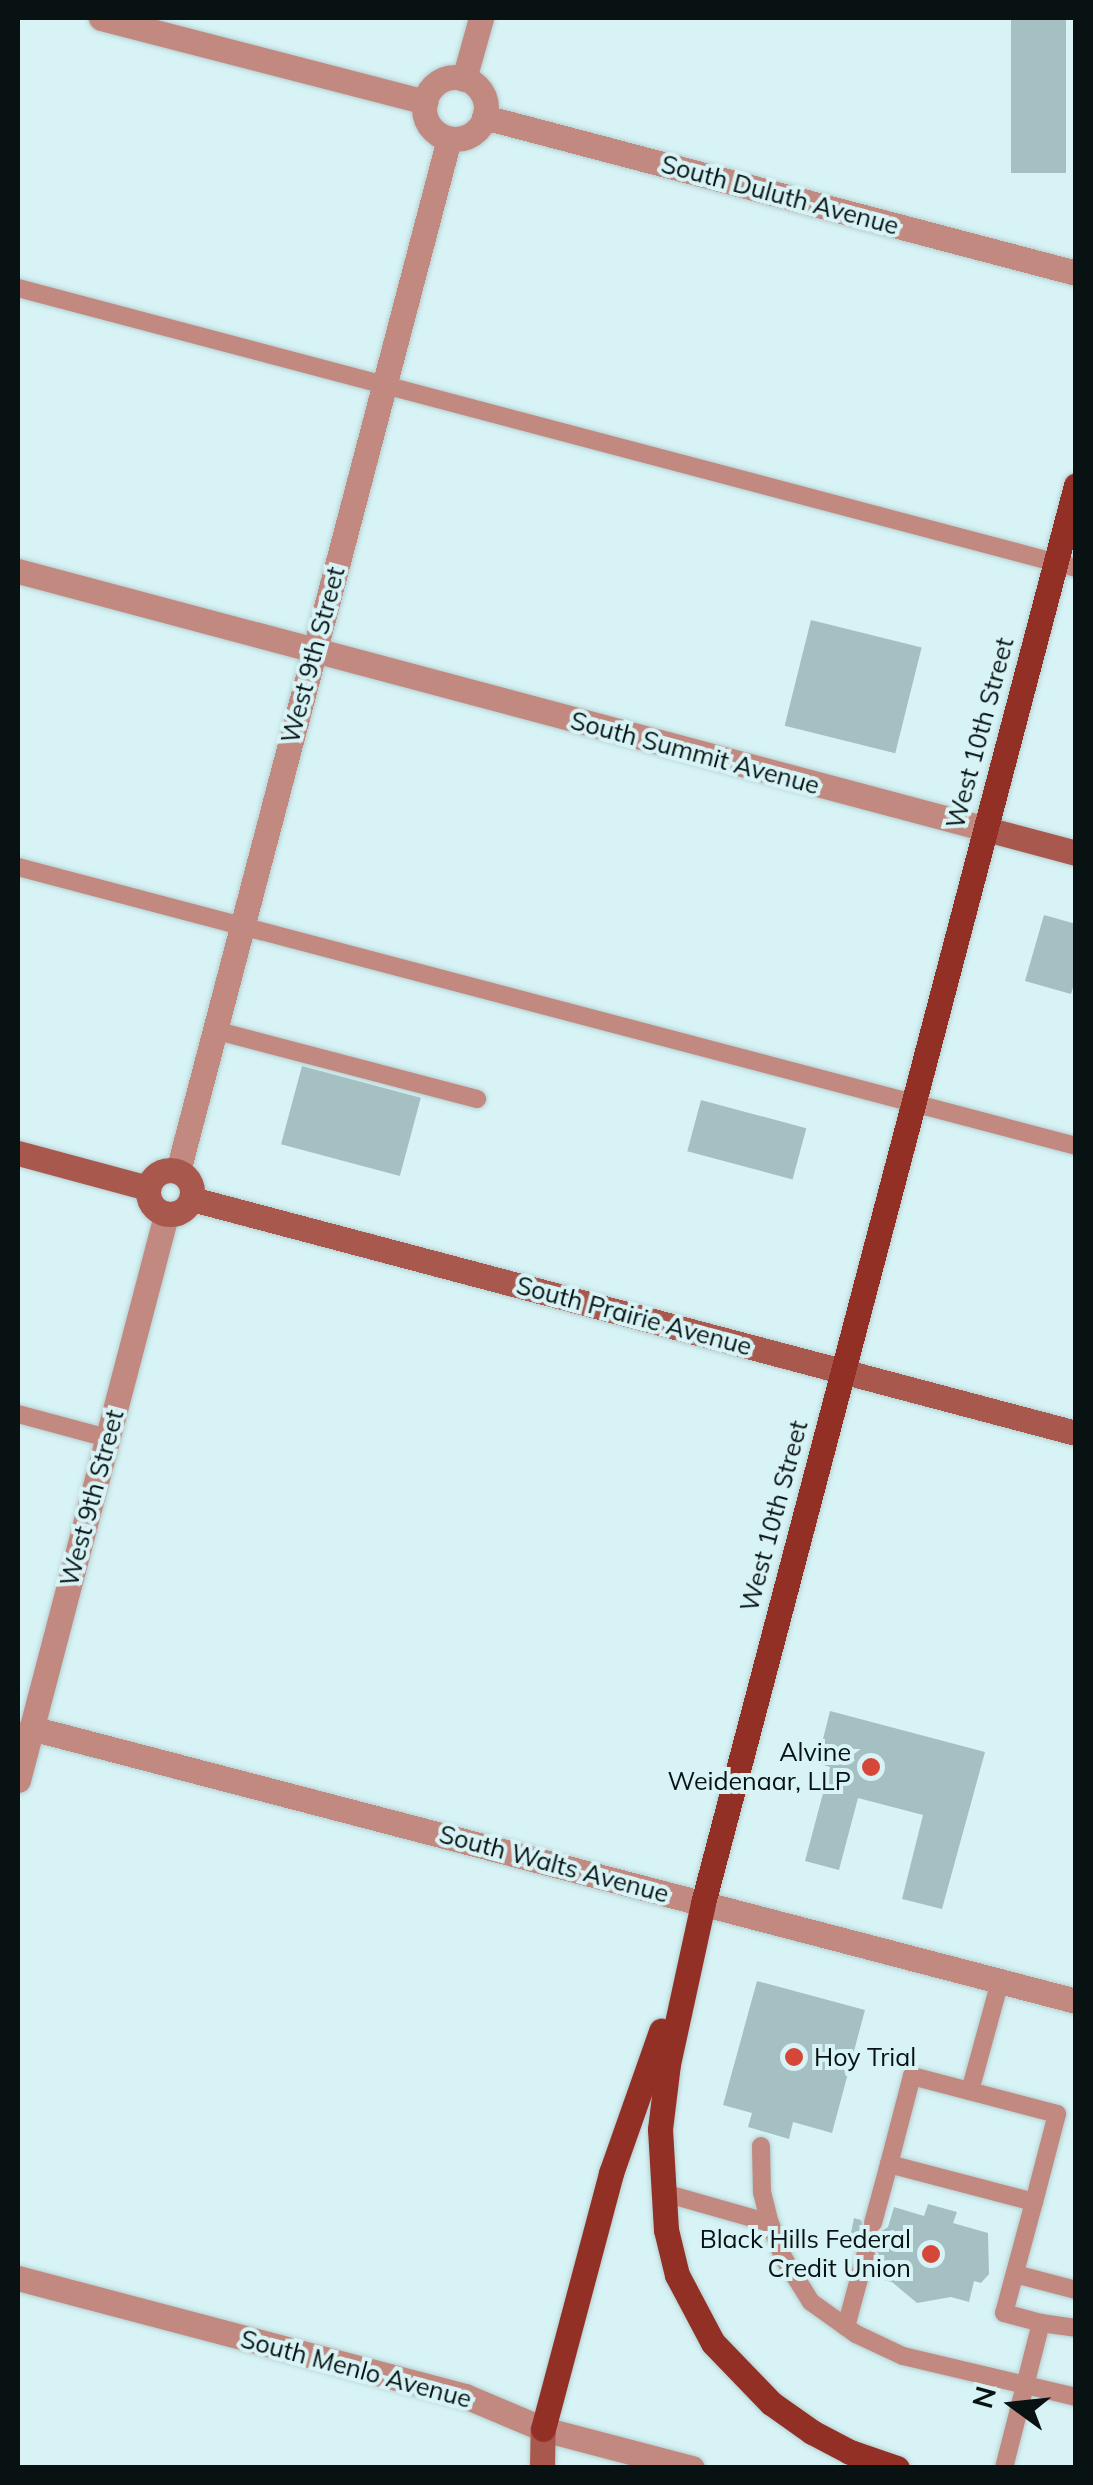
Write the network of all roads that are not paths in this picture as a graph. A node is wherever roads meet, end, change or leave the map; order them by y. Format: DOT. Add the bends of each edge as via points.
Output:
graph roads {
  1 [pos="101,18"];
  2 [pos="480,18"];
  3 [pos="464,79"];
  4 [pos="424,102"];
  5 [pos="484,117"];
  6 [pos="449,139"];
  7 [pos="1076,273"];
  8 [pos="18,288"];
  9 [pos="384,386"];
  10 [pos="1076,485"];
  11 [pos="1065,565"];
  12 [pos="18,571"];
  13 [pos="314,652"];
  14 [pos="986,829"];
  15 [pos="1076,853"];
  16 [pos="18,866"];
  17 [pos="242,926"];
  18 [pos="214,1030"];
  19 [pos="478,1099"];
  20 [pos="914,1103"];
  21 [pos="1076,1146"];
  22 [pos="18,1154"];
  23 [pos="178,1171"];
  24 [pos="148,1188"];
  25 [pos="192,1199"];
  26 [pos="166,1215"];
  27 [pos="844,1372"];
  28 [pos="18,1414"];
  29 [pos="1076,1434"];
  30 [pos="108,1438"];
  31 [pos="31,1728"];
  32 [pos="18,1780"];
  33 [pos="704,1903"];
  34 [pos="1000,1981"];
  35 [pos="1076,2002"];
  36 [pos="970,2092"];
  37 [pos="761,2146"];
  38 [pos="889,2164"];
  39 [pos="661,2192"];
  40 [pos="1034,2202"];
  41 [pos="770,2223"];
  42 [pos="873,2223"];
  43 [pos="866,2253"];
  44 [pos="1015,2274"];
  45 [pos="18,2278"];
  46 [pos="1076,2290"];
  47 [pos="1041,2322"];
  48 [pos="846,2327"];
  49 [pos="1076,2328"];
  50 [pos="1024,2386"];
  51 [pos="1076,2397"];
  52 [pos="544,2429"];
  53 [pos="542,2468"];
  54 [pos="692,2468"];
  55 [pos="898,2468"];
  56 [pos="1004,2468"];
  1 -- 4 [label="street"];
  2 -- 3 [label="street"];
  3 -- 4 [label="street" via="444,79"];
  3 -- 5 [label="street" via="480,90"];
  4 -- 6 [label="street" via="426,121"];
  5 -- 6 [label="street" via="467,137"];
  5 -- 7 [label="street, South Duluth Avenue"];
  6 -- 9 [label="street, West 9th Street"];
  8 -- 9 [label="lane"];
  9 -- 11 [label="lane"];
  9 -- 13 [label="street, West 9th Street"];
  10 -- 11 [label="main road, West 10th Street"];
  11 -- 14 [label="main road, West 10th Street"];
  12 -- 13 [label="street, South Summit Avenue"];
  13 -- 14 [label="street, South Summit Avenue"];
  13 -- 17 [label="street, West 9th Street"];
  14 -- 15 [label="street, South Summit Avenue"];
  14 -- 20 [label="main road, West 10th Street"];
  16 -- 17 [label="lane"];
  17 -- 18 [label="street, West 9th Street"];
  17 -- 20 [label="lane"];
  18 -- 19 [label="lane"];
  18 -- 23 [label="street, West 9th Street"];
  20 -- 21 [label="lane"];
  20 -- 27 [label="main road, West 10th Street"];
  22 -- 24 [label="street"];
  23 -- 24 [label="street" via="162,1171"];
  23 -- 25 [label="street" via="189,1179"];
  24 -- 26 [label="street" via="150,1202"];
  25 -- 26 [label="street" via="179,1213"];
  25 -- 27 [label="street, South Prairie Avenue"];
  26 -- 30 [label="street, West 9th Street"];
  27 -- 29 [label="street, South Prairie Avenue"];
  27 -- 33 [label="main road, West 10th Street"];
  28 -- 30 [label="lane"];
  30 -- 31 [label="street, West 9th Street"];
  31 -- 32 [label="street, West 9th Street"];
  31 -- 33 [label="street, South Walts Avenue"];
  33 -- 34 [label="street, South Walts Avenue"];
  33 -- 39 [label="main road, West 10th Street" via="668,2064"];
  33 -- 52 [label="main road" via="611,2173"];
  34 -- 35 [label="street, South Walts Avenue"];
  34 -- 36 [label="lane"];
  36 -- 38 [label="lane" via="912,2076"];
  36 -- 40 [label="lane" via="1057,2114"];
  37 -- 41 [label="lane"];
  38 -- 40 [label="lane"];
  38 -- 42 [label="lane"];
  39 -- 41 [label="lane"];
  39 -- 55 [label="main road, West 10th Street" via="677,2275 713,2343 771,2403 812,2432"];
  40 -- 44 [label="lane"];
  41 -- 48 [label="lane" via="812,2302"];
  43 -- 48 [label="lane"];
  44 -- 46 [label="lane"];
  44 -- 47 [label="lane" via="1004,2314"];
  45 -- 52 [label="street, South Menlo Avenue" via="465,2396"];
  47 -- 49 [label="lane"];
  47 -- 50 [label="lane"];
  48 -- 50 [label="lane" via="903,2356"];
  50 -- 51 [label="lane"];
  50 -- 56 [label="lane"];
  52 -- 53 [label="street"];
  52 -- 54 [label="street, South Menlo Avenue"];
}
